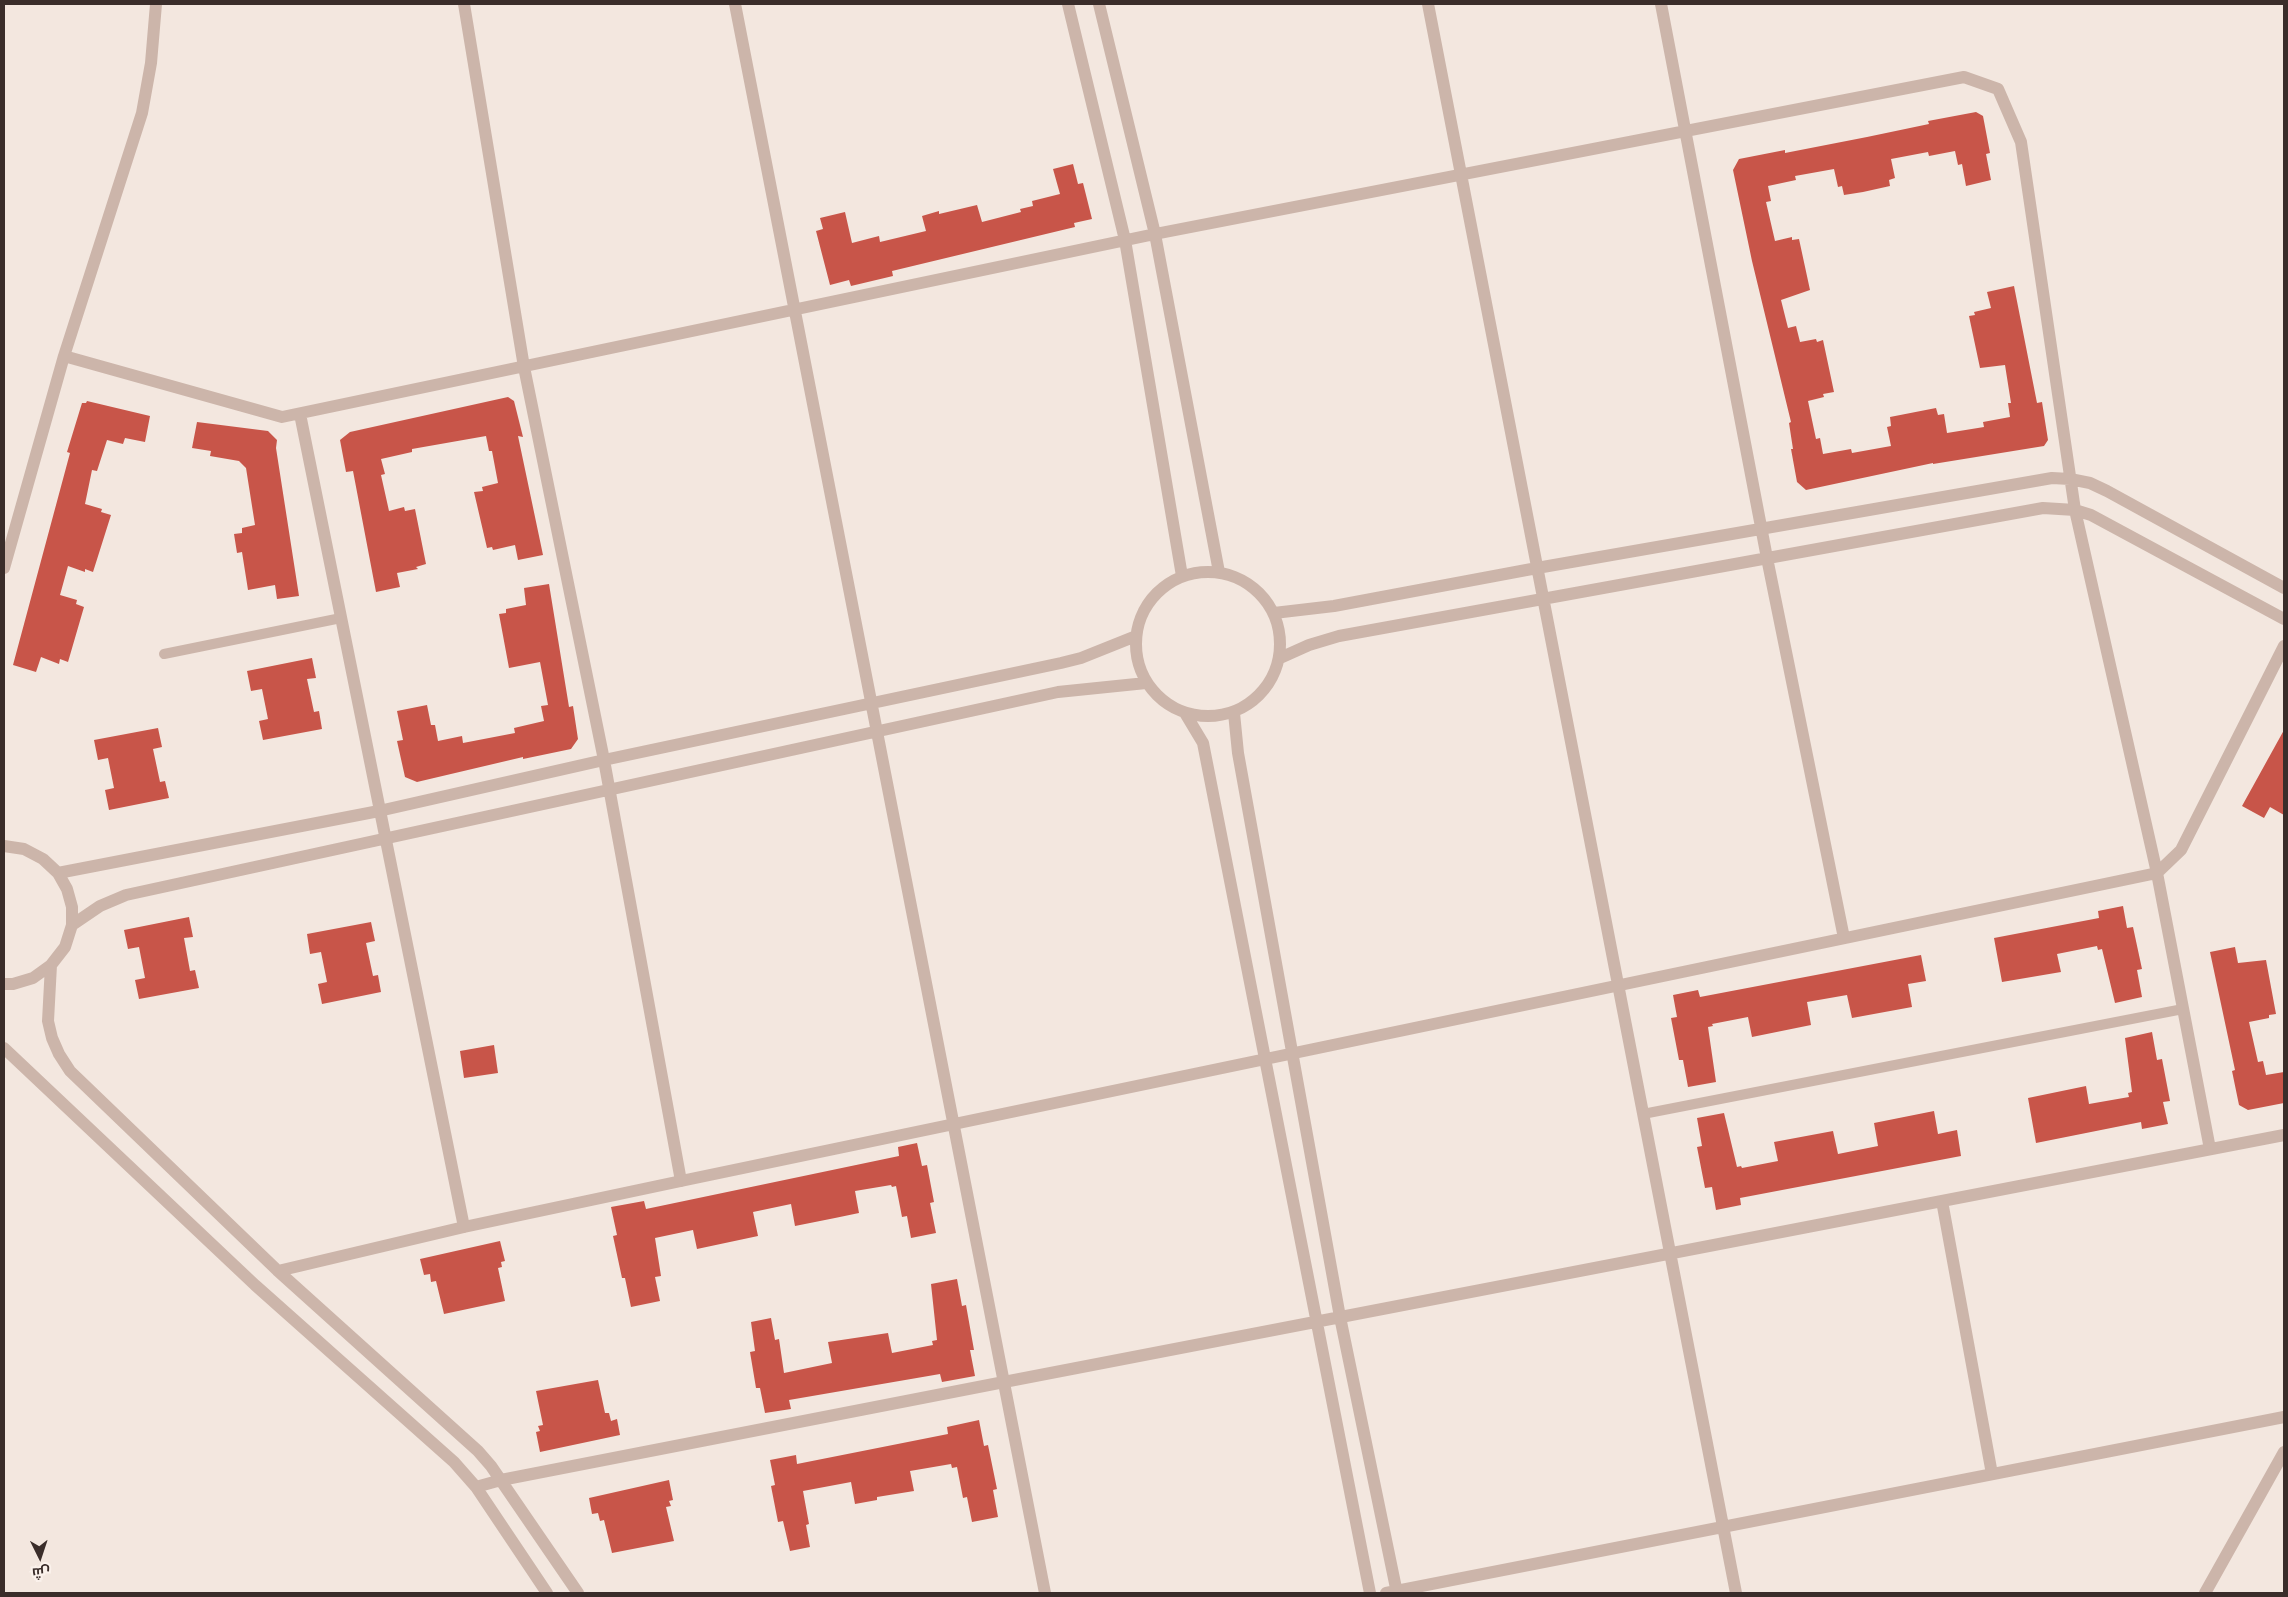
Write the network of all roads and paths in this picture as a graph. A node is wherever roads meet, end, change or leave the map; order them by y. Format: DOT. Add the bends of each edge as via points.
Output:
graph roads {
  1 [pos="156,4"];
  2 [pos="464,4"];
  3 [pos="735,4"];
  4 [pos="1068,4"];
  5 [pos="1099,4"];
  6 [pos="1428,4"];
  7 [pos="1661,4"];
  8 [pos="1686,131"];
  9 [pos="1462,175"];
  10 [pos="1155,234"];
  11 [pos="1125,240"];
  12 [pos="796,310"];
  13 [pos="64,356"];
  14 [pos="524,366"];
  15 [pos="300,414"];
  16 [pos="2070,479"];
  17 [pos="2075,510"];
  18 [pos="1761,528"];
  19 [pos="1767,558"];
  20 [pos="4,568"];
  21 [pos="1537,568"];
  22 [pos="1219,572"];
  23 [pos="1182,576"];
  24 [pos="2284,588"];
  25 [pos="1544,599"];
  26 [pos="1274,613"];
  27 [pos="341,618"];
  28 [pos="2284,619"];
  29 [pos="1136,636"];
  30 [pos="2284,646"];
  31 [pos="164,654"];
  32 [pos="1280,658"];
  33 [pos="1146,683"];
  34 [pos="871,703"];
  35 [pos="1185,713"];
  36 [pos="1234,713"];
  37 [pos="877,732"];
  38 [pos="604,760"];
  39 [pos="610,790"];
  40 [pos="379,812"];
  41 [pos="385,839"];
  42 [pos="4,846"];
  43 [pos="58,873"];
  44 [pos="2157,873"];
  45 [pos="72,925"];
  46 [pos="1844,938"];
  47 [pos="51,965"];
  48 [pos="4,984"];
  49 [pos="1618,985"];
  50 [pos="2183,1009"];
  51 [pos="4,1048"];
  52 [pos="1292,1053"];
  53 [pos="1265,1058"];
  54 [pos="1643,1114"];
  55 [pos="953,1123"];
  56 [pos="2284,1135"];
  57 [pos="2210,1149"];
  58 [pos="681,1181"];
  59 [pos="1942,1201"];
  60 [pos="464,1228"];
  61 [pos="1670,1253"];
  62 [pos="278,1271"];
  63 [pos="1340,1317"];
  64 [pos="1317,1321"];
  65 [pos="1004,1382"];
  66 [pos="2284,1417"];
  67 [pos="2284,1452"];
  68 [pos="1992,1474"];
  69 [pos="500,1480"];
  70 [pos="476,1487"];
  71 [pos="1723,1527"];
  72 [pos="1393,1592"];
  73 [pos="547,1593"];
  74 [pos="578,1593"];
  75 [pos="1045,1593"];
  76 [pos="1370,1593"];
  77 [pos="1736,1593"];
  78 [pos="2205,1593"];
  1 -- 13 [label="street" via="152,63 142,113"];
  2 -- 14 [label="street"];
  3 -- 12 [label="street"];
  4 -- 11 [label="street"];
  5 -- 10 [label="street"];
  6 -- 9 [label="street"];
  7 -- 8 [label="street"];
  8 -- 9 [label="street"];
  8 -- 16 [label="street" via="1964,77 1998,89 2021,142"];
  8 -- 18 [label="street"];
  9 -- 10 [label="street"];
  9 -- 21 [label="street"];
  10 -- 11 [label="street"];
  10 -- 22 [label="street"];
  11 -- 12 [label="street"];
  11 -- 23 [label="street"];
  12 -- 14 [label="street"];
  12 -- 34 [label="street"];
  13 -- 15 [label="street" via="282,417"];
  13 -- 20 [label="street"];
  14 -- 15 [label="street"];
  14 -- 38 [label="street"];
  15 -- 27 [label="street"];
  16 -- 17 [label="street"];
  16 -- 18 [label="street" via="2038,480"];
  16 -- 24 [label="street" via="2107,492"];
  17 -- 19 [label="street" via="2043,508"];
  17 -- 28 [label="street" via="2107,523"];
  17 -- 44 [label="street"];
  18 -- 19 [label="street"];
  18 -- 21 [label="street"];
  19 -- 25 [label="street"];
  19 -- 46 [label="street"];
  21 -- 25 [label="street"];
  21 -- 26 [label="street" via="1334,606"];
  22 -- 23 [label="street"];
  22 -- 26 [label="street" via="1241,579 1260,593"];
  23 -- 29 [label="street" via="1164,586 1150,600 1140,617"];
  25 -- 32 [label="street" via="1339,636"];
  25 -- 49 [label="street"];
  26 -- 32 [label="street" via="1281,634"];
  27 -- 31 [label="lane"];
  27 -- 40 [label="street"];
  29 -- 33 [label="street" via="1137,660"];
  29 -- 34 [label="street" via="1061,663"];
  30 -- 44 [label="street" via="2181,850"];
  32 -- 36 [label="street" via="1271,681 1255,700"];
  33 -- 35 [label="street" via="1163,701"];
  33 -- 37 [label="street" via="1058,692"];
  34 -- 37 [label="street"];
  34 -- 38 [label="street"];
  35 -- 36 [label="street" via="1209,717"];
  35 -- 53 [label="street" via="1203,743"];
  36 -- 52 [label="street" via="1238,753"];
  37 -- 39 [label="street"];
  37 -- 55 [label="street"];
  38 -- 39 [label="street"];
  38 -- 40 [label="street"];
  39 -- 41 [label="street"];
  39 -- 58 [label="street"];
  40 -- 41 [label="street"];
  40 -- 43 [label="street"];
  41 -- 45 [label="street" via="126,895 100,906"];
  41 -- 60 [label="street"];
  42 -- 43 [label="street" via="24,849 43,859"];
  43 -- 45 [label="street" via="72,907"];
  44 -- 46 [label="street"];
  44 -- 50 [label="street"];
  45 -- 47 [label="street" via="65,947"];
  46 -- 49 [label="street"];
  47 -- 48 [label="street" via="34,978"];
  47 -- 62 [label="street" via="48,1021 58,1054 70,1071"];
  49 -- 52 [label="street"];
  49 -- 54 [label="street"];
  50 -- 54 [label="lane"];
  50 -- 57 [label="street"];
  51 -- 70 [label="street" via="255,1285 440,1450"];
  52 -- 53 [label="street"];
  52 -- 63 [label="street"];
  53 -- 55 [label="street"];
  53 -- 64 [label="street"];
  54 -- 61 [label="street"];
  55 -- 58 [label="street"];
  55 -- 65 [label="street"];
  56 -- 57 [label="street"];
  57 -- 59 [label="street"];
  58 -- 60 [label="street"];
  59 -- 61 [label="street"];
  59 -- 68 [label="street"];
  60 -- 62 [label="street"];
  61 -- 63 [label="street"];
  61 -- 71 [label="street"];
  62 -- 69 [label="street" via="463,1436"];
  63 -- 64 [label="street"];
  63 -- 72 [label="street"];
  64 -- 65 [label="street"];
  64 -- 76 [label="street"];
  65 -- 69 [label="street"];
  65 -- 75 [label="street"];
  66 -- 68 [label="street"];
  67 -- 78 [label="street"];
  68 -- 71 [label="street"];
  69 -- 70 [label="street"];
  69 -- 74 [label="street"];
  70 -- 73 [label="street"];
  71 -- 72 [label="street"];
  71 -- 77 [label="street"];
}
